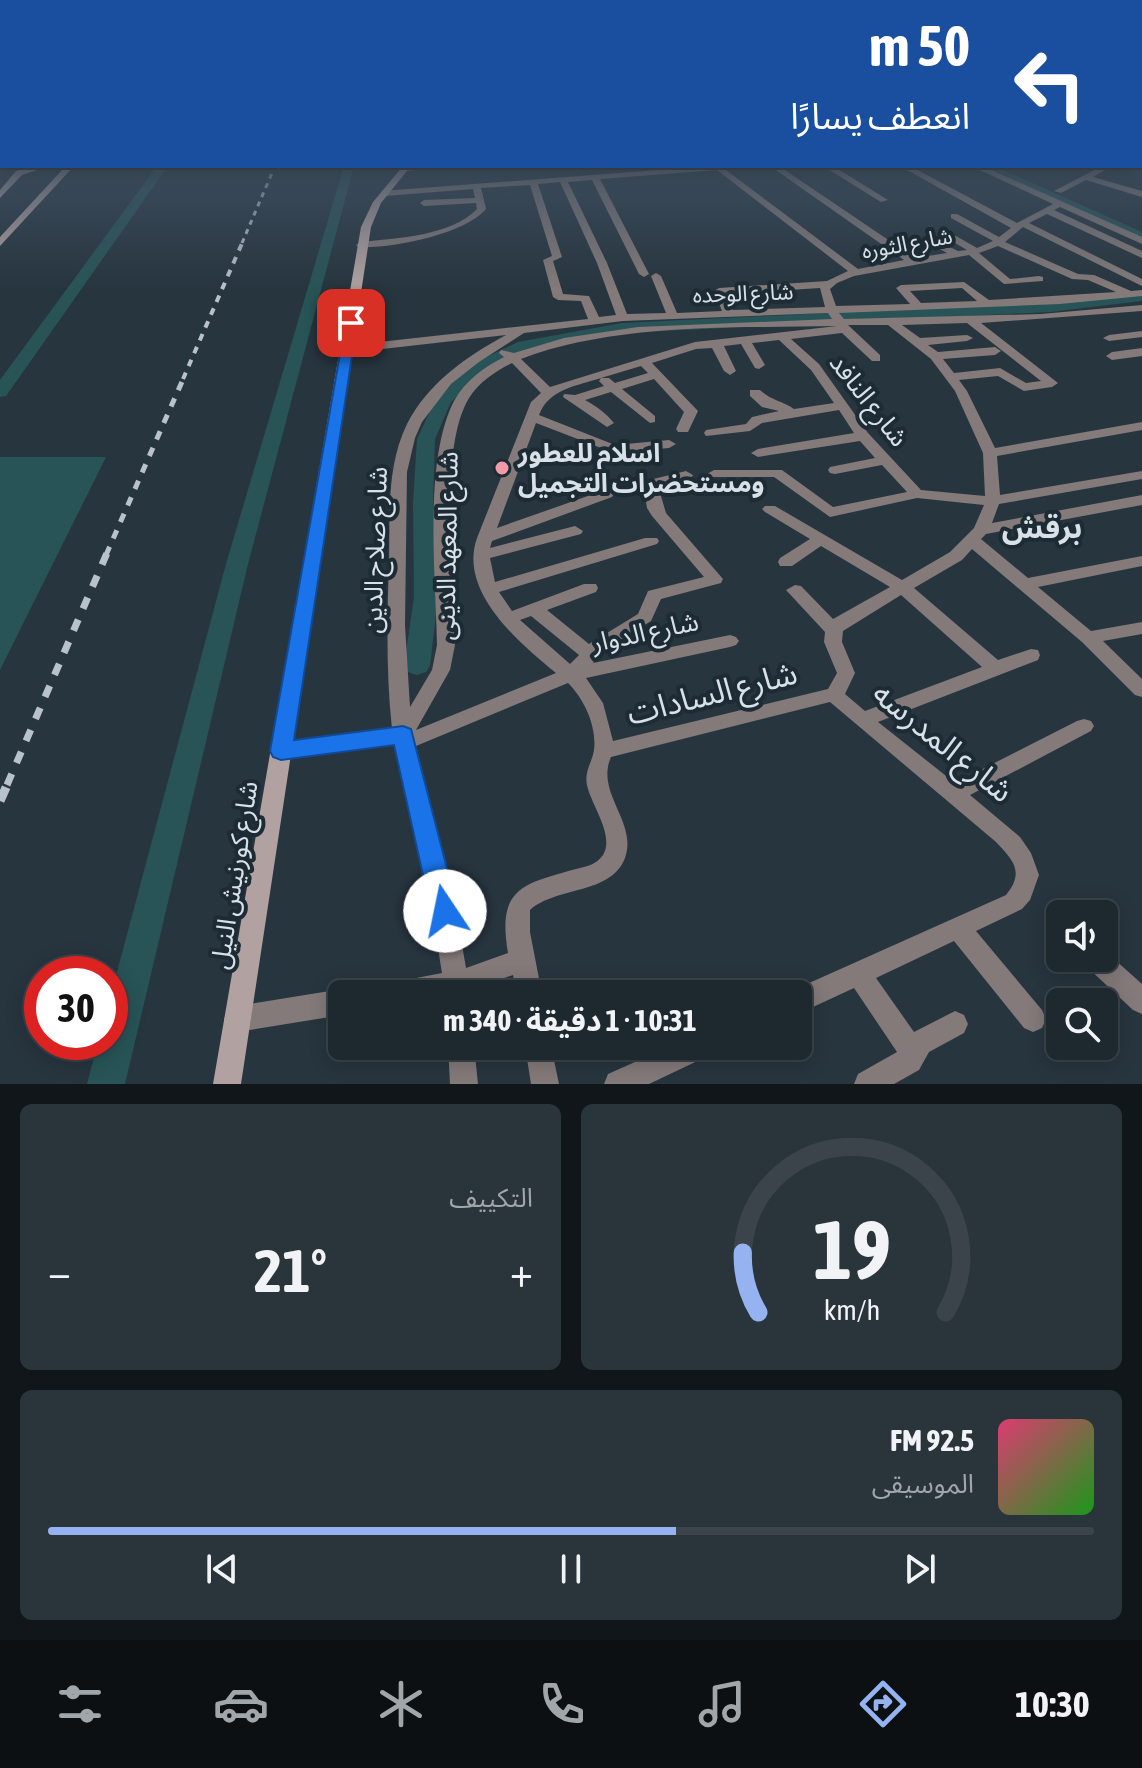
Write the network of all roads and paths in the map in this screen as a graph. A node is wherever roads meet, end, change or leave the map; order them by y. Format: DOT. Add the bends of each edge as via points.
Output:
graph roads {
  1 [pos="38,189"];
  2 [pos="49,189"];
  3 [pos="389,189"];
  4 [pos="442,189"];
  5 [pos="477,189"];
  6 [pos="535,189"];
  7 [pos="567,189"];
  8 [pos="603,189"];
  9 [pos="746,189"];
  10 [pos="807,189"];
  11 [pos="865,189"];
  12 [pos="950,189"];
  13 [pos="961,189"];
  14 [pos="1026,189"];
  15 [pos="1053,189"];
  16 [pos="1063,189"];
  17 [pos="1058,191"];
  18 [pos="385,193"];
  19 [pos="480,200"];
  20 [pos="884,200"];
  21 [pos="424,203"];
  22 [pos="1060,204"];
  23 [pos="1047,210"];
  24 [pos="954,216"];
  25 [pos="1114,216"];
  26 [pos="1021,224"];
  27 [pos="0,230"];
  28 [pos="953,238"];
  29 [pos="999,241"];
  30 [pos="1142,241"];
  31 [pos="934,242"];
  32 [pos="0,243"];
  33 [pos="361,245"];
  34 [pos="973,252"];
  35 [pos="956,254"];
  36 [pos="1142,255"];
  37 [pos="914,262"];
  38 [pos="897,265"];
  39 [pos="855,272"];
  40 [pos="1039,279"];
  41 [pos="1142,283"];
  42 [pos="826,284"];
  43 [pos="918,286"];
  44 [pos="1136,293"];
  45 [pos="987,304"];
  46 [pos="918,306"];
  47 [pos="1142,308"];
  48 [pos="729,313"];
  49 [pos="673,316"];
  50 [pos="623,318"];
  51 [pos="838,319"];
  52 [pos="969,319"];
  53 [pos="889,320"];
  54 [pos="595,321"];
  55 [pos="528,328"];
  56 [pos="1142,334"];
  57 [pos="782,337"];
  58 [pos="967,338"];
  59 [pos="1109,338"];
  60 [pos="744,339"];
  61 [pos="919,342"];
  62 [pos="716,343"];
  63 [pos="492,347"];
  64 [pos="347,349"];
  65 [pos="995,351"];
  66 [pos="1142,352"];
  67 [pos="935,356"];
  68 [pos="1112,356"];
  69 [pos="513,357"];
  70 [pos="876,358"];
  71 [pos="643,361"];
  72 [pos="759,365"];
  73 [pos="730,371"];
  74 [pos="658,374"];
  75 [pos="598,375"];
  76 [pos="953,377"];
  77 [pos="611,387"];
  78 [pos="551,392"];
  79 [pos="755,393"];
  80 [pos="575,399"];
  81 [pos="842,406"];
  82 [pos="791,413"];
  83 [pos="532,417"];
  84 [pos="650,419"];
  85 [pos="607,423"];
  86 [pos="1142,426"];
  87 [pos="683,429"];
  88 [pos="711,433"];
  89 [pos="863,436"];
  90 [pos="669,444"];
  91 [pos="758,453"];
  92 [pos="990,453"];
  93 [pos="884,460"];
  94 [pos="835,470"];
  95 [pos="714,474"];
  96 [pos="686,475"];
  97 [pos="1142,475"];
  98 [pos="607,494"];
  99 [pos="917,494"];
  100 [pos="1142,500"];
  101 [pos="993,501"];
  102 [pos="770,509"];
  103 [pos="511,528"];
  104 [pos="575,531"];
  105 [pos="977,535"];
  106 [pos="485,538"];
  107 [pos="821,539"];
  108 [pos="651,541"];
  109 [pos="523,544"];
  110 [pos="481,555"];
  111 [pos="1142,561"];
  112 [pos="786,562"];
  113 [pos="1027,584"];
  114 [pos="902,587"];
  115 [pos="590,588"];
  116 [pos="488,590"];
  117 [pos="795,590"];
  118 [pos="535,610"];
  119 [pos="509,618"];
  120 [pos="1142,628"];
  121 [pos="833,630"];
  122 [pos="1088,638"];
  123 [pos="730,641"];
  124 [pos="590,654"];
  125 [pos="1031,655"];
  126 [pos="996,669"];
  127 [pos="571,674"];
  128 [pos="1142,690"];
  129 [pos="835,694"];
  130 [pos="862,720"];
  131 [pos="1084,726"];
  132 [pos="404,739"];
  133 [pos="281,751"];
  134 [pos="604,751"];
  135 [pos="952,794"];
  136 [pos="958,927"];
  137 [pos="523,960"];
  138 [pos="1110,972"];
  139 [pos="858,973"];
  140 [pos="456,980"];
  141 [pos="477,980"];
  142 [pos="527,980"];
  143 [pos="812,994"];
  144 [pos="1142,1001"];
  145 [pos="328,1004"];
  146 [pos="237,1019"];
  147 [pos="1033,1019"];
  148 [pos="955,1024"];
  149 [pos="913,1053"];
  150 [pos="462,1060"];
  151 [pos="541,1060"];
  152 [pos="670,1060"];
  153 [pos="227,1084"];
  154 [pos="464,1084"];
  155 [pos="545,1084"];
  156 [pos="618,1084"];
  157 [pos="868,1084"];
  1 -- 27 [label="main road"];
  2 -- 32 [label="main road"];
  3 -- 18 [label="main road, شارع كورنيش النيل"];
  4 -- 18 [label="street"];
  5 -- 19 [label="street"];
  6 -- 54 [label="street" via="557,257 548,260 558,297 585,298"];
  7 -- 50 [label="street"];
  8 -- 49 [label="street"];
  9 -- 39 [label="street"];
  10 -- 37 [label="street"];
  11 -- 20 [label="street"];
  12 -- 26 [label="street"];
  13 -- 26 [label="street"];
  14 -- 22 [label="street"];
  15 -- 17 [label="street"];
  16 -- 17 [label="street"];
  17 -- 25 [label="street"];
  18 -- 33 [label="main road, شارع كورنيش النيل" via="371,213"];
  19 -- 21 [label="street"];
  19 -- 33 [label="street" via="481,213 471,220"];
  22 -- 23 [label="street, شارع الثوره"];
  22 -- 30 [label="street"];
  23 -- 26 [label="street, شارع الثوره"];
  23 -- 36 [label="street"];
  24 -- 29 [label="street"];
  26 -- 29 [label="street, شارع الثوره"];
  26 -- 41 [label="street"];
  28 -- 34 [label="street"];
  29 -- 34 [label="street, شارع الثوره"];
  29 -- 44 [label="street" via="1076,277"];
  31 -- 35 [label="street"];
  33 -- 64 [label="main road, شارع كورنيش النيل"];
  34 -- 35 [label="street, شارع الثوره"];
  34 -- 40 [label="street" via="1008,282"];
  35 -- 37 [label="street, شارع الثوره"];
  37 -- 38 [label="street, شارع الثوره"];
  38 -- 39 [label="street, شارع الثوره"];
  38 -- 43 [label="street"];
  39 -- 42 [label="street, شارع الثوره"];
  42 -- 48 [label="street, شارع الثوره" via="719,291"];
  42 -- 51 [label="street"];
  43 -- 45 [label="street" via="964,285"];
  43 -- 46 [label="street" via="900,289"];
  44 -- 45 [label="street, شارع الوحده"];
  45 -- 46 [label="street, شارع الوحده"];
  46 -- 51 [label="street, شارع الوحده"];
  47 -- 52 [label="street, شارع المعهد الدينى"];
  48 -- 49 [label="street, شارع الوحده"];
  48 -- 51 [label="street, شارع الوحده"];
  49 -- 50 [label="street, شارع الوحده"];
  50 -- 54 [label="street, شارع الوحده"];
  51 -- 53 [label="street, شارع المعهد الدينى"];
  51 -- 57 [label="street"];
  51 -- 69 [label="street, شارع المعهد الدينى" via="632,331 570,340"];
  51 -- 70 [label="street"];
  52 -- 53 [label="street, شارع المعهد الدينى"];
  52 -- 76 [label="street" via="1052,383 1024,387 995,372"];
  53 -- 61 [label="street"];
  54 -- 55 [label="street, شارع الوحده"];
  55 -- 63 [label="street, شارع صلاح الدين"];
  55 -- 64 [label="street, شارع الوحده"];
  56 -- 59 [label="street"];
  57 -- 60 [label="street"];
  57 -- 81 [label="street, شارع النافد" via="815,367"];
  58 -- 61 [label="street"];
  60 -- 62 [label="street"];
  60 -- 72 [label="street"];
  61 -- 67 [label="street"];
  62 -- 71 [label="street"];
  62 -- 73 [label="street"];
  63 -- 69 [label="street"];
  63 -- 132 [label="street, شارع صلاح الدين" via="432,397 404,444 396,632"];
  64 -- 133 [label="main road, شارع كورنيش النيل"];
  65 -- 67 [label="street"];
  66 -- 68 [label="street"];
  67 -- 76 [label="street"];
  69 -- 78 [label="street"];
  69 -- 132 [label="street, شارع المعهد الدينى" via="472,385 452,421 444,458 446,645 441,670"];
  71 -- 74 [label="street"];
  71 -- 75 [label="street"];
  74 -- 77 [label="street"];
  74 -- 87 [label="street" via="691,411"];
  75 -- 77 [label="street"];
  75 -- 78 [label="street"];
  76 -- 92 [label="street"];
  77 -- 80 [label="street"];
  77 -- 84 [label="street"];
  78 -- 80 [label="street"];
  78 -- 83 [label="street" via="538,402"];
  79 -- 82 [label="street"];
  80 -- 85 [label="street"];
  81 -- 82 [label="street"];
  81 -- 89 [label="street, شارع النافد"];
  82 -- 88 [label="street"];
  83 -- 90 [label="street" via="614,449"];
  83 -- 106 [label="street"];
  86 -- 92 [label="street"];
  89 -- 91 [label="street"];
  89 -- 93 [label="street, شارع النافد"];
  92 -- 101 [label="street"];
  93 -- 94 [label="street"];
  93 -- 99 [label="street, شارع النافد"];
  95 -- 99 [label="street" via="777,473 830,512"];
  96 -- 124 [label="street" via="650,484 655,508 715,579 658,592 645,617"];
  97 -- 101 [label="street"];
  98 -- 103 [label="street"];
  99 -- 101 [label="street"];
  100 -- 105 [label="street"];
  101 -- 105 [label="street"];
  102 -- 107 [label="street"];
  103 -- 106 [label="street"];
  103 -- 109 [label="street"];
  104 -- 109 [label="street"];
  105 -- 113 [label="street"];
  105 -- 114 [label="street" via="956,556"];
  106 -- 110 [label="street"];
  107 -- 112 [label="street"];
  107 -- 114 [label="street"];
  108 -- 116 [label="street"];
  109 -- 110 [label="street"];
  110 -- 116 [label="street"];
  111 -- 113 [label="street"];
  113 -- 122 [label="street"];
  114 -- 121 [label="street"];
  114 -- 126 [label="street"];
  115 -- 118 [label="street"];
  116 -- 119 [label="street"];
  117 -- 121 [label="street"];
  118 -- 119 [label="street"];
  118 -- 124 [label="street"];
  119 -- 127 [label="street"];
  120 -- 122 [label="street"];
  121 -- 129 [label="street, شارع المدرسه" via="833,646 846,673"];
  122 -- 128 [label="street"];
  123 -- 127 [label="street, شارع الدوار"];
  124 -- 127 [label="street"];
  125 -- 126 [label="street"];
  126 -- 130 [label="street"];
  127 -- 132 [label="street"];
  127 -- 134 [label="street" via="590,696 601,722"];
  129 -- 130 [label="street, شارع المدرسه"];
  129 -- 134 [label="street, شارع السادات"];
  130 -- 135 [label="street, شارع المدرسه"];
  131 -- 135 [label="street"];
  132 -- 133 [label="street"];
  132 -- 140 [label="street" via="427,825"];
  133 -- 146 [label="main road, شارع كورنيش النيل"];
  134 -- 137 [label="street" via="596,770 618,849 602,872 531,895 519,904 515,917"];
  135 -- 136 [label="street, شارع المدرسه" via="1021,852 1029,871 1026,889 1014,902"];
  136 -- 139 [label="street, شارع المدرسه"];
  136 -- 147 [label="street"];
  137 -- 141 [label="street"];
  137 -- 142 [label="street"];
  138 -- 144 [label="street"];
  139 -- 143 [label="street, شارع المدرسه"];
  139 -- 149 [label="street"];
  145 -- 146 [label="street"];
  146 -- 153 [label="main road, شارع كورنيش النيل"];
  148 -- 149 [label="street" via="920,1043"];
  149 -- 157 [label="street"];
  150 -- 154 [label="street"];
  151 -- 155 [label="street"];
  152 -- 156 [label="street"];
}
